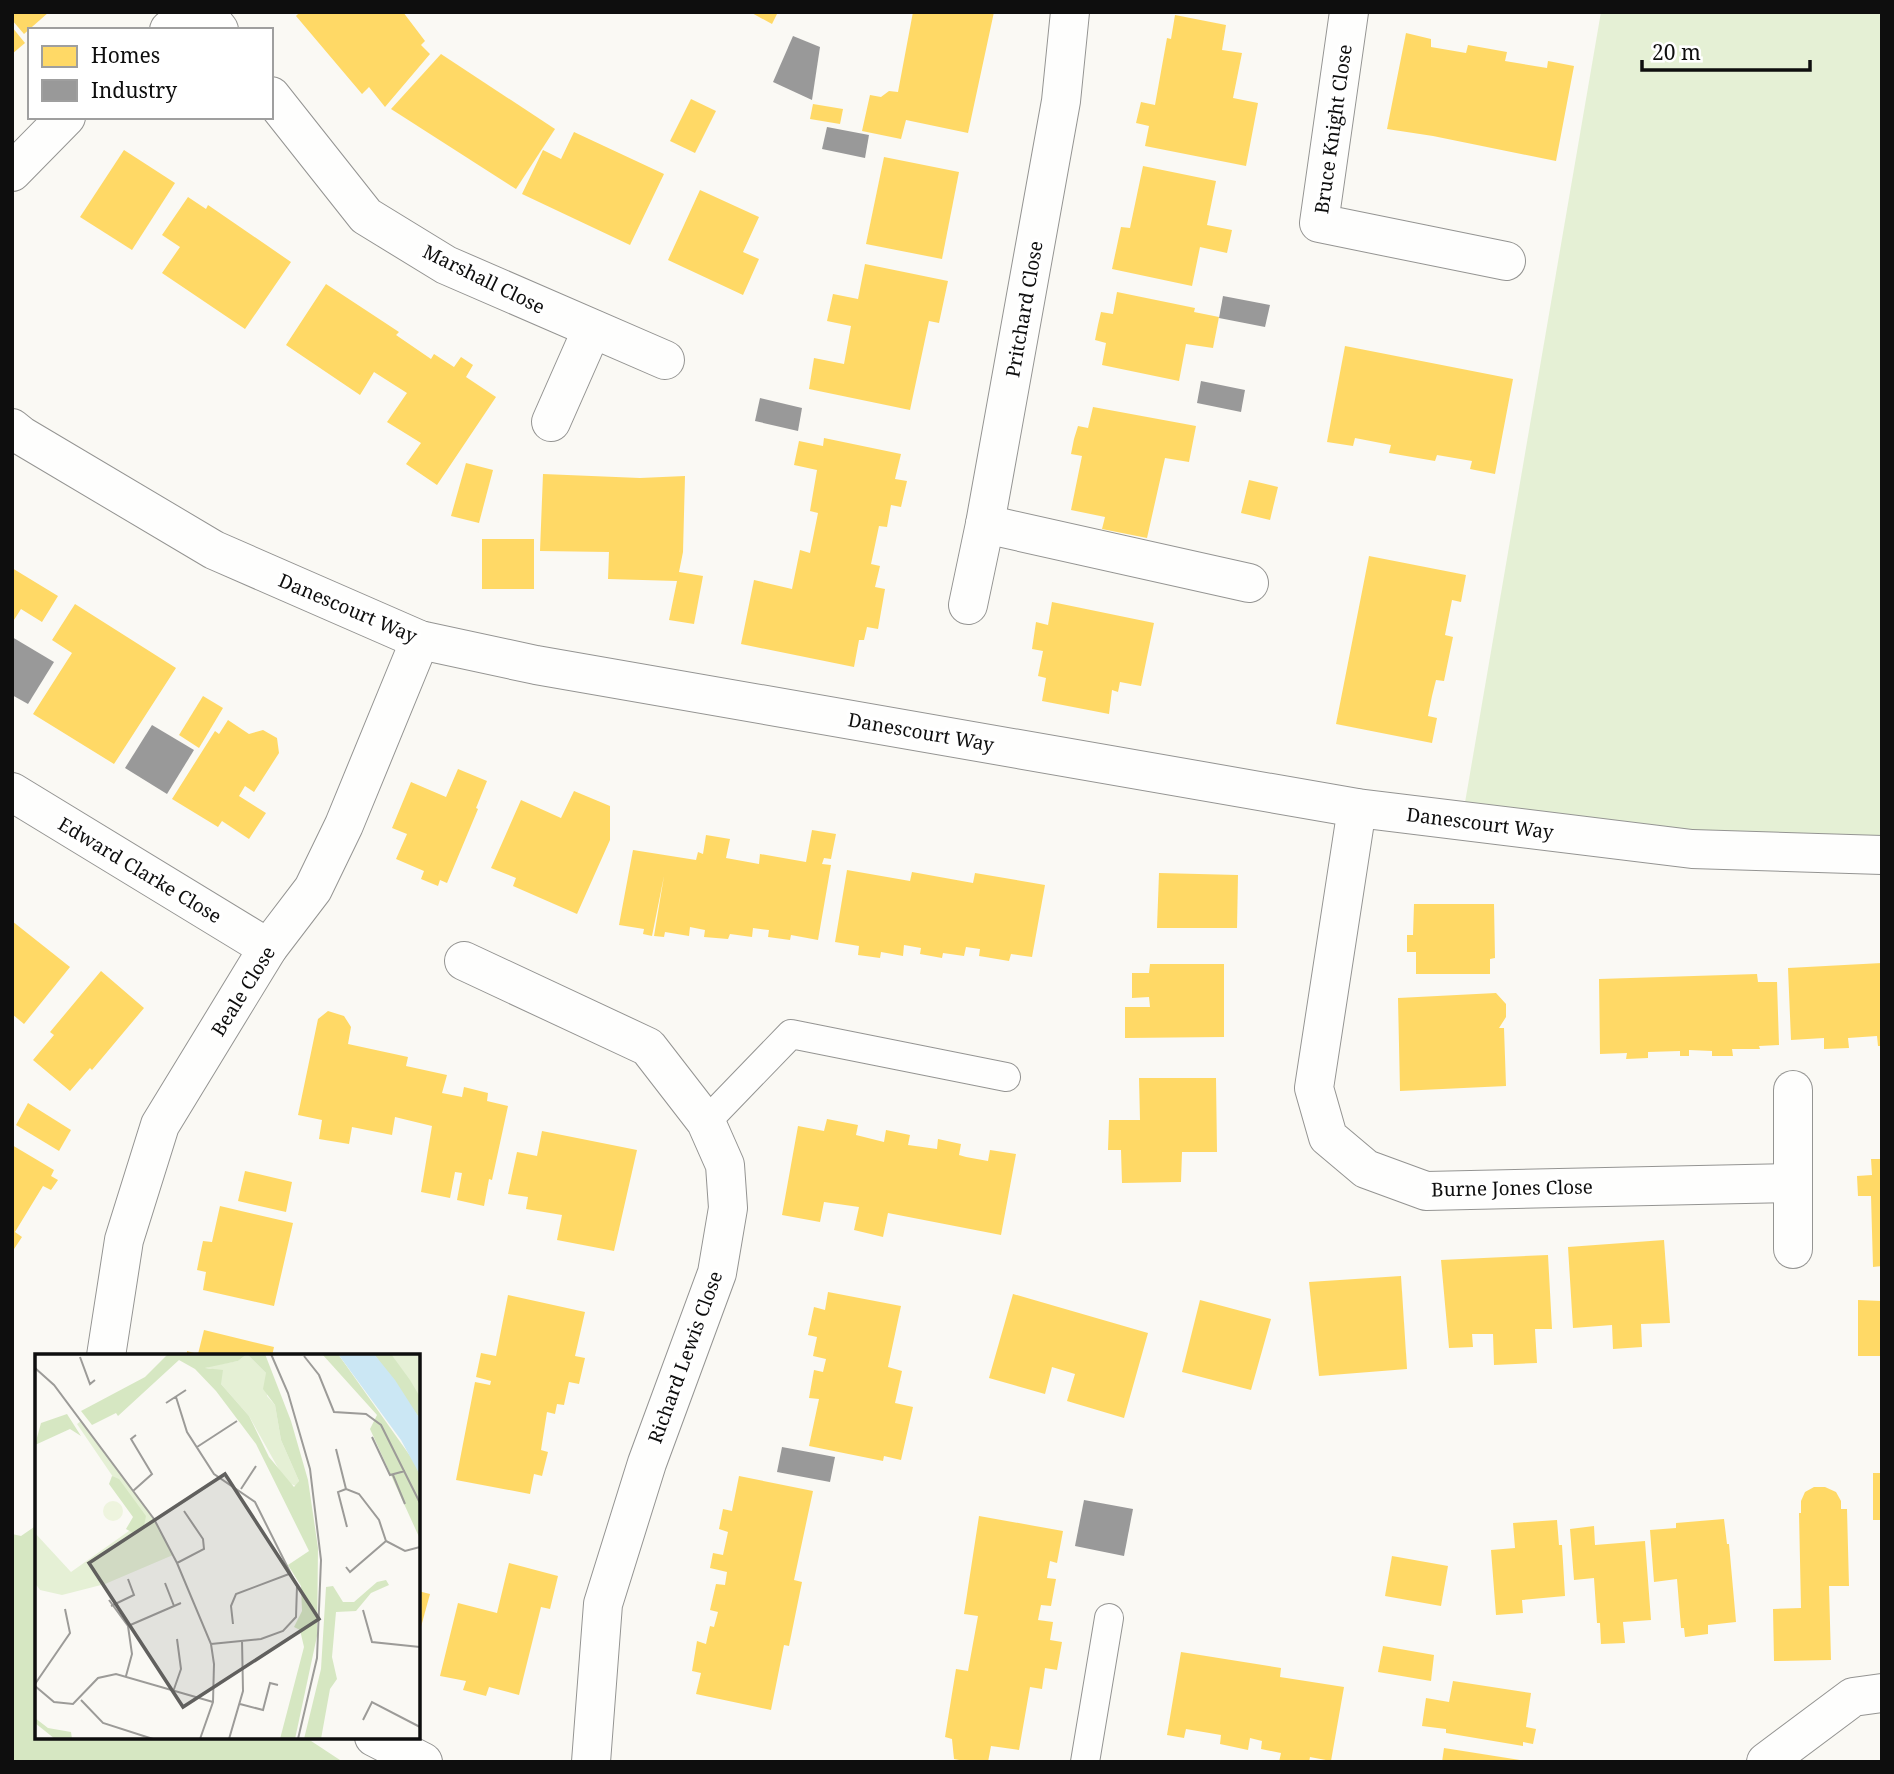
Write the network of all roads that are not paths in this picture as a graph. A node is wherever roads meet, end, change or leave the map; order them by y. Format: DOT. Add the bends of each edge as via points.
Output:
graph roads {
  1 [pos="190,12"];
  2 [pos="205,12"];
  3 [pos="1070,12"];
  4 [pos="1349,12"];
  5 [pos="171,28"];
  6 [pos="217,28"];
  7 [pos="273,99"];
  8 [pos="64,119"];
  9 [pos="12,172"];
  10 [pos="1506,261"];
  11 [pos="592,329"];
  12 [pos="664,360"];
  13 [pos="551,422"];
  14 [pos="12,428"];
  15 [pos="985,524"];
  16 [pos="1249,583"];
  17 [pos="968,605"];
  18 [pos="420,640"];
  19 [pos="12,792"];
  20 [pos="1357,808"];
  21 [pos="1882,855"];
  22 [pos="268,948"];
  23 [pos="464,961"];
  24 [pos="1006,1077"];
  25 [pos="1793,1090"];
  26 [pos="706,1122"];
  27 [pos="1793,1183"];
  28 [pos="1793,1249"];
  29 [pos="106,1354"];
  30 [pos="1109,1618"];
  31 [pos="1882,1693"];
  32 [pos="378,1739"];
  33 [pos="423,1762"];
  34 [pos="592,1762"];
  35 [pos="1085,1762"];
  36 [pos="1766,1762"];
  1 -- 5 [label="street"];
  2 -- 6 [label="street"];
  3 -- 15 [label="street, Pritchard Close" via="1061,102"];
  4 -- 10 [label="street, Bruce Knight Close" via="1320,223"];
  7 -- 11 [label="street, Marshall Close" via="366,216 446,265"];
  8 -- 9 [label="street"];
  11 -- 12 [label="street, Marshall Close"];
  11 -- 13 [label="street"];
  14 -- 18 [label="street, Danescourt Way" via="214,550"];
  15 -- 16 [label="street"];
  15 -- 17 [label="street, Pritchard Close"];
  18 -- 20 [label="street, Danescourt Way" via="536,665"];
  18 -- 22 [label="street, Beale Close" via="313,889"];
  19 -- 22 [label="street, Edward Clarke Close"];
  20 -- 21 [label="street, Danescourt Way" via="1692,849"];
  20 -- 27 [label="street, Burne Jones Close" via="1314,1088 1328,1137 1366,1169 1426,1191"];
  22 -- 29 [label="street, Beale Close" via="160,1125 124,1240"];
  23 -- 26 [label="street, Richard Lewis Close" via="648,1047"];
  24 -- 26 [label="lane" via="791,1034"];
  25 -- 27 [label="street"];
  26 -- 34 [label="street, Richard Lewis Close" via="726,1176 728,1208 717,1273 647,1462 603,1604"];
  27 -- 28 [label="street"];
  30 -- 35 [label="lane"];
  31 -- 36 [label="street" via="1853,1697"];
  32 -- 33 [label="street"];
}
